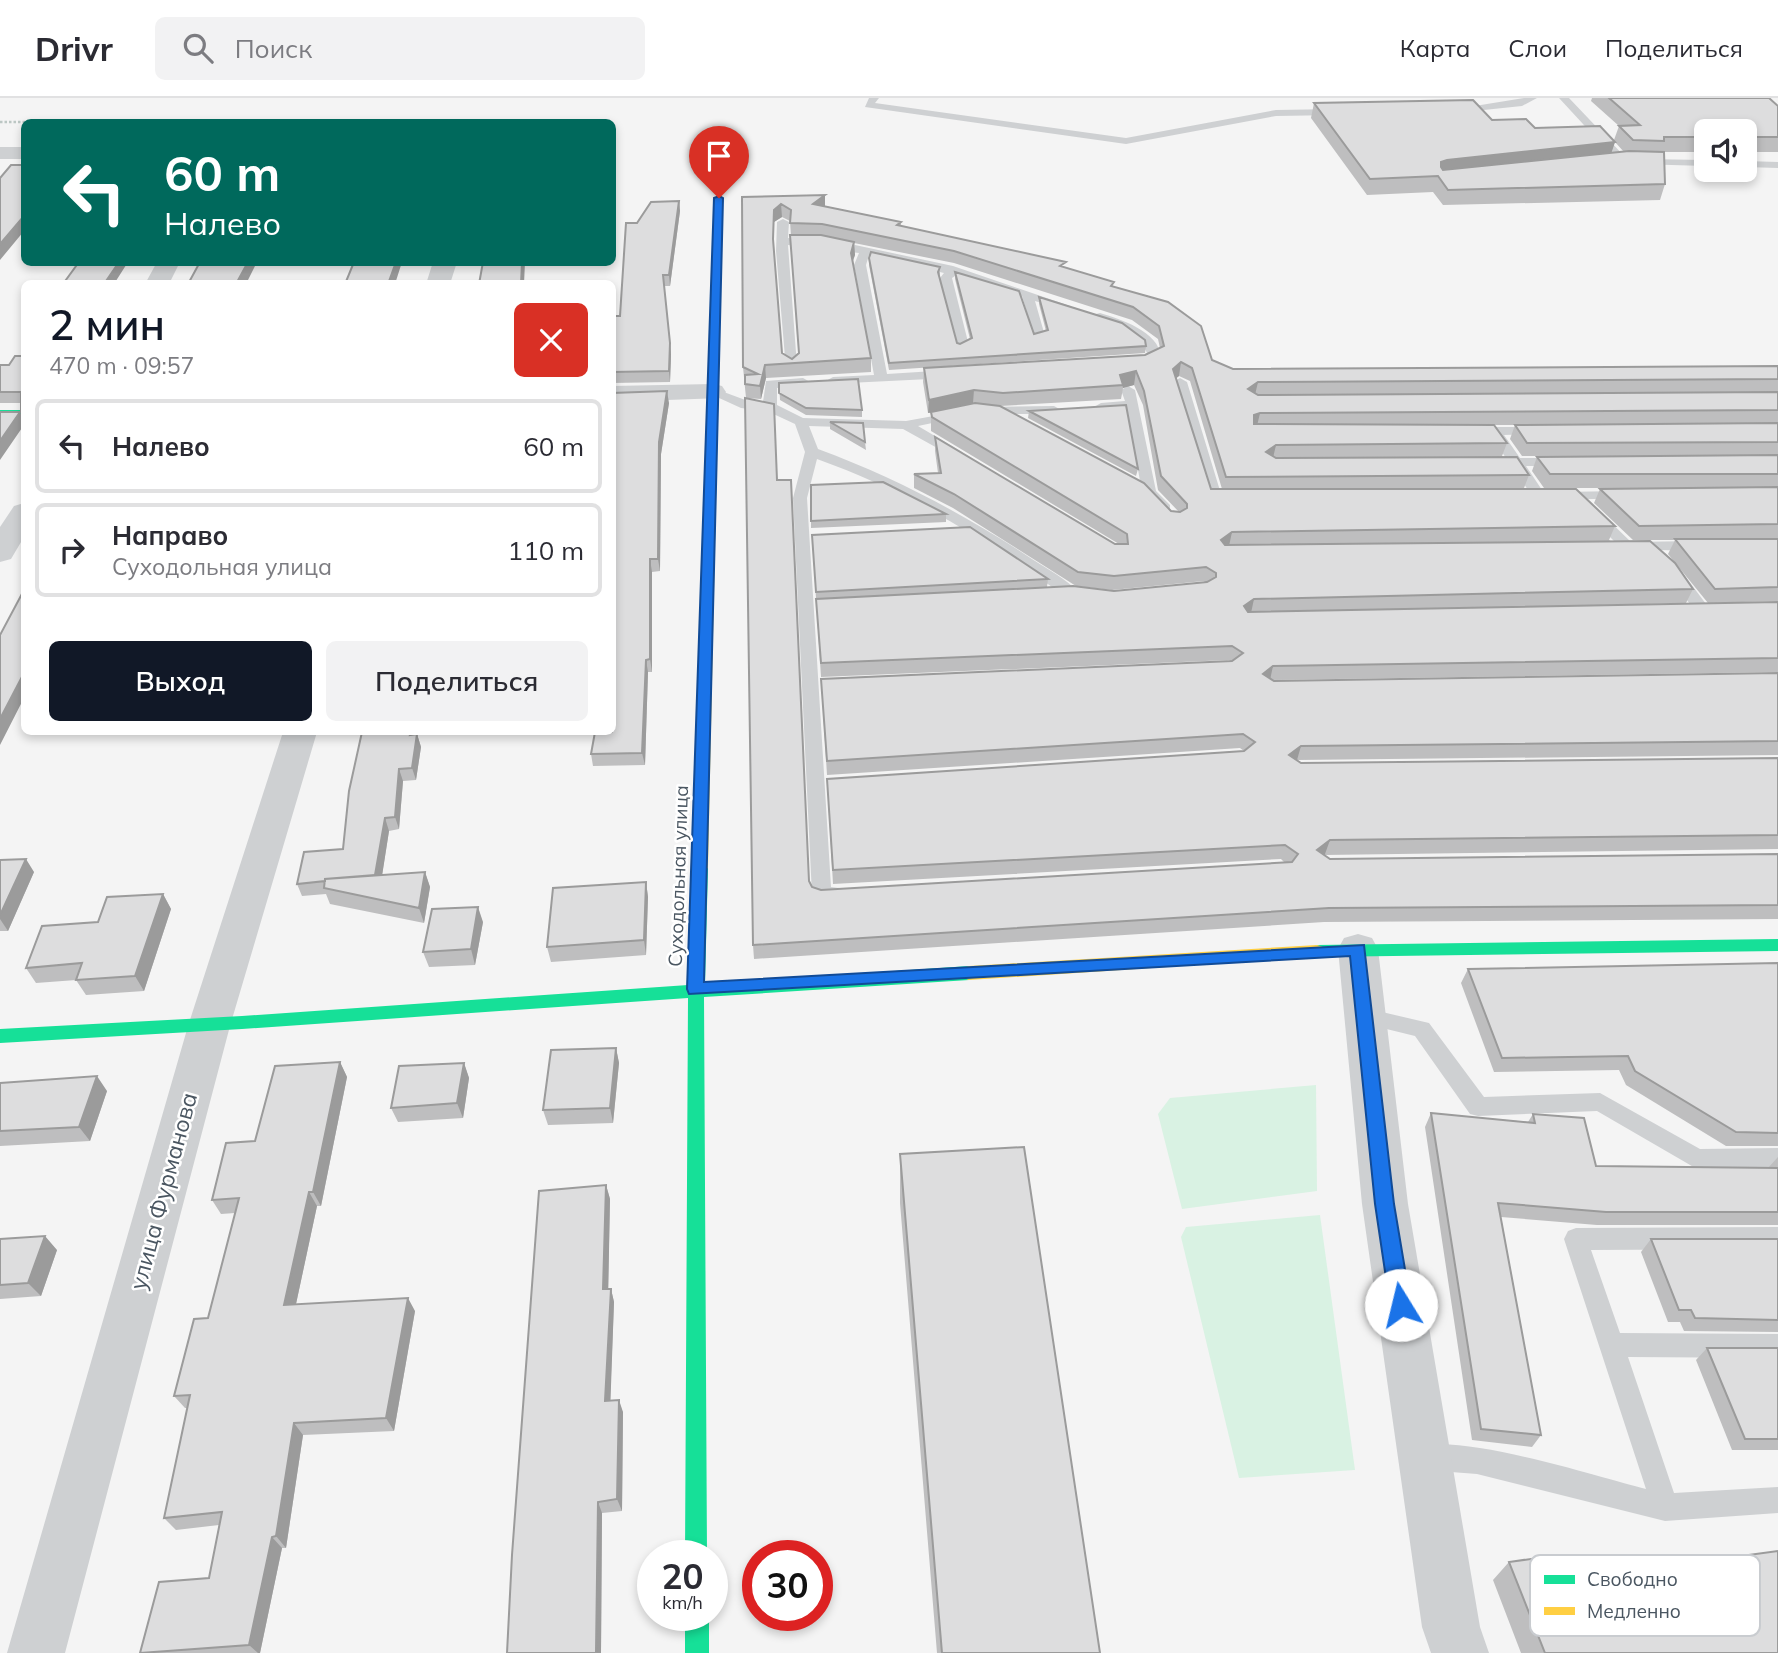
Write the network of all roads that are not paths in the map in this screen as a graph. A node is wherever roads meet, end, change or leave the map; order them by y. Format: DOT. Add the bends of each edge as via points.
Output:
graph roads {
  1 [pos="874,98"];
  2 [pos="1532,98"];
  3 [pos="1564,98"];
  4 [pos="1449,110"];
  5 [pos="1343,112"];
  6 [pos="0,153"];
  7 [pos="21,153"];
  8 [pos="1623,161"];
  9 [pos="1609,163"];
  10 [pos="1694,163"];
  11 [pos="1757,164"];
  12 [pos="1778,164"];
  13 [pos="719,198"];
  14 [pos="783,222"];
  15 [pos="783,241"];
  16 [pos="865,251"];
  17 [pos="953,271"];
  18 [pos="1027,294"];
  19 [pos="1039,336"];
  20 [pos="964,346"];
  21 [pos="1129,363"];
  22 [pos="791,366"];
  23 [pos="964,373"];
  24 [pos="881,378"];
  25 [pos="1180,382"];
  26 [pos="1128,390"];
  27 [pos="713,392"];
  28 [pos="616,394"];
  29 [pos="1133,405"];
  30 [pos="770,407"];
  31 [pos="21,412"];
  32 [pos="1002,413"];
  33 [pos="0,414"];
  34 [pos="1543,420"];
  35 [pos="801,422"];
  36 [pos="906,425"];
  37 [pos="1026,426"];
  38 [pos="1494,430"];
  39 [pos="1453,431"];
  40 [pos="812,452"];
  41 [pos="965,461"];
  42 [pos="1476,462"];
  43 [pos="1517,462"];
  44 [pos="1572,462"];
  45 [pos="1574,495"];
  46 [pos="1642,495"];
  47 [pos="1242,498"];
  48 [pos="21,517"];
  49 [pos="1176,520"];
  50 [pos="970,528"];
  51 [pos="942,530"];
  52 [pos="1626,546"];
  53 [pos="1713,546"];
  54 [pos="1599,547"];
  55 [pos="1648,547"];
  56 [pos="0,553"];
  57 [pos="1043,595"];
  58 [pos="1702,611"];
  59 [pos="299,735"];
  60 [pos="863,893"];
  61 [pos="1778,946"];
  62 [pos="1358,949"];
  63 [pos="695,989"];
  64 [pos="1365,1016"];
  65 [pos="209,1026"];
  66 [pos="0,1036"];
  67 [pos="1778,1158"];
  68 [pos="1778,1238"];
  69 [pos="1611,1345"];
  70 [pos="1778,1346"];
  71 [pos="1424,1457"];
  72 [pos="1778,1500"];
  73 [pos="1665,1507"];
  74 [pos="696,1540"];
  75 [pos="696,1631"];
  76 [pos="36,1653"];
  77 [pos="696,1653"];
  78 [pos="1460,1653"];
  1 -- 5 [label="lane" via="868,105 1126,141 1276,113"];
  2 -- 4 [label="lane" via="1522,103"];
  3 -- 8 [label="lane"];
  6 -- 7 [label="street"];
  8 -- 9 [label="lane"];
  8 -- 10 [label="lane"];
  11 -- 12 [label="lane"];
  13 -- 27 [label="street, Суходольная улица"];
  14 -- 15 [label="lane"];
  15 -- 16 [label="lane" via="822,242"];
  15 -- 22 [label="lane"];
  16 -- 17 [label="lane"];
  16 -- 24 [label="lane" via="860,265"];
  17 -- 18 [label="lane"];
  17 -- 20 [label="lane" via="946,278"];
  18 -- 19 [label="lane"];
  18 -- 21 [label="lane" via="1126,325 1152,344 1155,357"];
  23 -- 24 [label="lane"];
  24 -- 30 [label="lane" via="771,384"];
  25 -- 47 [label="lane" via="1215,498"];
  26 -- 29 [label="lane"];
  27 -- 28 [label="street"];
  27 -- 30 [label="lane" via="746,405"];
  27 -- 63 [label="street, Суходольная улица"];
  29 -- 32 [label="lane"];
  29 -- 49 [label="lane" via="1143,488"];
  30 -- 35 [label="lane"];
  31 -- 33 [label="street"];
  32 -- 36 [label="lane" via="974,410"];
  32 -- 37 [label="lane"];
  34 -- 38 [label="lane" via="1549,430"];
  35 -- 36 [label="lane"];
  35 -- 40 [label="lane"];
  36 -- 41 [label="lane"];
  38 -- 39 [label="lane"];
  38 -- 43 [label="lane"];
  40 -- 50 [label="lane" via="867,470"];
  40 -- 60 [label="lane" via="800,498 809,536 823,785 822,895"];
  42 -- 43 [label="lane"];
  43 -- 44 [label="lane"];
  43 -- 45 [label="lane" via="1532,496"];
  45 -- 46 [label="lane"];
  45 -- 52 [label="lane"];
  48 -- 56 [label="street"];
  50 -- 51 [label="lane"];
  50 -- 57 [label="lane" via="1078,594"];
  52 -- 54 [label="lane"];
  52 -- 55 [label="lane"];
  53 -- 55 [label="lane"];
  55 -- 58 [label="lane" via="1675,572"];
  59 -- 65 [label="street, улица Фурманова"];
  61 -- 62 [label="street"];
  62 -- 63 [label="street"];
  62 -- 64 [label="street"];
  63 -- 65 [label="street"];
  63 -- 74 [label="street, Суходольная улица"];
  64 -- 67 [label="lane" via="1422,1029 1478,1107 1600,1102 1697,1158"];
  64 -- 71 [label="street" via="1385,1204"];
  65 -- 66 [label="street"];
  65 -- 76 [label="street, улица Фурманова"];
  68 -- 69 [label="lane" via="1576,1239"];
  69 -- 70 [label="lane"];
  69 -- 73 [label="lane"];
  71 -- 73 [label="lane" via="1477,1461"];
  71 -- 78 [label="street" via="1451,1627"];
  72 -- 73 [label="lane"];
  75 -- 77 [label="street"];
}
